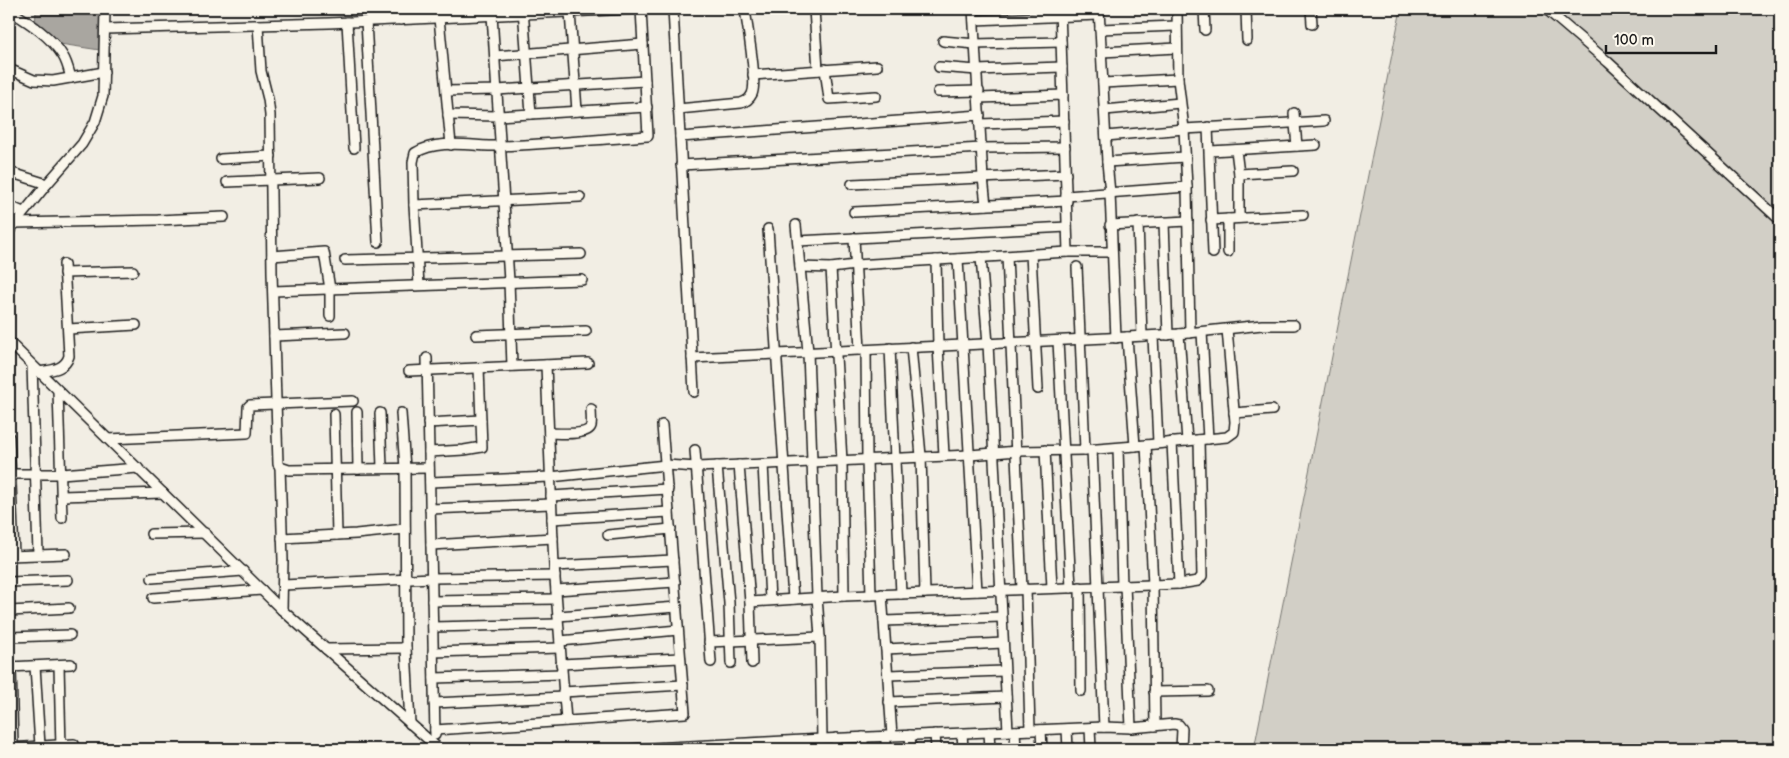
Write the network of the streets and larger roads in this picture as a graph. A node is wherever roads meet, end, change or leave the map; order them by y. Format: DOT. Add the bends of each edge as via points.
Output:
graph roads {
  1 [pos="106,9"];
  2 [pos="401,9"];
  3 [pos="612,9"];
  4 [pos="632,9"];
  5 [pos="641,9"];
  6 [pos="673,9"];
  7 [pos="745,9"];
  8 [pos="814,9"];
  9 [pos="973,9"];
  10 [pos="1177,9"];
  11 [pos="1204,9"];
  12 [pos="1246,9"];
  13 [pos="1311,9"];
  14 [pos="1546,9"];
  15 [pos="9,10"];
  16 [pos="583,10"];
  17 [pos="523,11"];
  18 [pos="556,11"];
  19 [pos="570,12"];
  20 [pos="1060,12"];
  21 [pos="1099,12"];
  22 [pos="449,13"];
  23 [pos="472,13"];
  24 [pos="492,16"];
  25 [pos="438,18"];
  26 [pos="401,20"];
  27 [pos="974,20"];
  28 [pos="347,22"];
  29 [pos="366,22"];
  30 [pos="1312,24"];
  31 [pos="258,25"];
  32 [pos="1176,26"];
  33 [pos="105,29"];
  34 [pos="1100,29"];
  35 [pos="1205,30"];
  36 [pos="1247,40"];
  37 [pos="943,41"];
  38 [pos="1061,42"];
  39 [pos="643,44"];
  40 [pos="975,44"];
  41 [pos="1177,48"];
  42 [pos="573,50"];
  43 [pos="1102,52"];
  44 [pos="526,53"];
  45 [pos="495,56"];
  46 [pos="877,66"];
  47 [pos="938,67"];
  48 [pos="1062,67"];
  49 [pos="9,69"];
  50 [pos="822,69"];
  51 [pos="977,70"];
  52 [pos="104,72"];
  53 [pos="753,75"];
  54 [pos="71,78"];
  55 [pos="1178,79"];
  56 [pos="645,81"];
  57 [pos="1103,83"];
  58 [pos="575,85"];
  59 [pos="529,88"];
  60 [pos="497,90"];
  61 [pos="446,91"];
  62 [pos="938,92"];
  63 [pos="979,94"];
  64 [pos="1063,95"];
  65 [pos="876,96"];
  66 [pos="1180,104"];
  67 [pos="647,106"];
  68 [pos="678,109"];
  69 [pos="1105,110"];
  70 [pos="577,111"];
  71 [pos="531,114"];
  72 [pos="448,115"];
  73 [pos="498,116"];
  74 [pos="1295,118"];
  75 [pos="980,120"];
  76 [pos="1064,121"];
  77 [pos="1324,121"];
  78 [pos="1208,127"];
  79 [pos="1184,128"];
  80 [pos="1106,136"];
  81 [pos="680,137"];
  82 [pos="451,145"];
  83 [pos="1316,145"];
  84 [pos="500,146"];
  85 [pos="1297,146"];
  86 [pos="1065,147"];
  87 [pos="354,148"];
  88 [pos="982,148"];
  89 [pos="1236,150"];
  90 [pos="1210,152"];
  91 [pos="271,156"];
  92 [pos="1185,157"];
  93 [pos="221,159"];
  94 [pos="1106,162"];
  95 [pos="681,166"];
  96 [pos="1294,171"];
  97 [pos="9,172"];
  98 [pos="1066,174"];
  99 [pos="1239,174"];
  100 [pos="320,178"];
  101 [pos="983,178"];
  102 [pos="271,180"];
  103 [pos="226,182"];
  104 [pos="47,184"];
  105 [pos="852,184"];
  106 [pos="1187,187"];
  107 [pos="1110,192"];
  108 [pos="580,196"];
  109 [pos="1067,198"];
  110 [pos="504,200"];
  111 [pos="414,205"];
  112 [pos="986,205"];
  113 [pos="9,206"];
  114 [pos="23,212"];
  115 [pos="854,212"];
  116 [pos="1303,215"];
  117 [pos="224,217"];
  118 [pos="1239,218"];
  119 [pos="1228,219"];
  120 [pos="1188,220"];
  121 [pos="1211,220"];
  122 [pos="1780,220"];
  123 [pos="1164,222"];
  124 [pos="1138,223"];
  125 [pos="796,225"];
  126 [pos="1110,225"];
  127 [pos="12,227"];
  128 [pos="1068,227"];
  129 [pos="768,230"];
  130 [pos="854,238"];
  131 [pos="798,241"];
  132 [pos="378,242"];
  133 [pos="1068,252"];
  134 [pos="1112,252"];
  135 [pos="1228,252"];
  136 [pos="1213,253"];
  137 [pos="582,254"];
  138 [pos="1031,254"];
  139 [pos="507,255"];
  140 [pos="272,256"];
  141 [pos="1007,256"];
  142 [pos="417,258"];
  143 [pos="981,258"];
  144 [pos="958,259"];
  145 [pos="345,260"];
  146 [pos="936,260"];
  147 [pos="855,265"];
  148 [pos="1077,267"];
  149 [pos="800,268"];
  150 [pos="831,268"];
  151 [pos="133,271"];
  152 [pos="582,280"];
  153 [pos="509,282"];
  154 [pos="419,286"];
  155 [pos="330,289"];
  156 [pos="272,291"];
  157 [pos="330,316"];
  158 [pos="136,325"];
  159 [pos="1294,325"];
  160 [pos="68,329"];
  161 [pos="1228,329"];
  162 [pos="586,331"];
  163 [pos="1202,332"];
  164 [pos="345,333"];
  165 [pos="1190,333"];
  166 [pos="511,334"];
  167 [pos="1178,334"];
  168 [pos="476,335"];
  169 [pos="1168,335"];
  170 [pos="274,336"];
  171 [pos="1142,336"];
  172 [pos="1153,336"];
  173 [pos="1127,337"];
  174 [pos="1116,338"];
  175 [pos="1058,340"];
  176 [pos="1079,340"];
  177 [pos="9,342"];
  178 [pos="1036,342"];
  179 [pos="1011,343"];
  180 [pos="988,344"];
  181 [pos="963,345"];
  182 [pos="938,346"];
  183 [pos="890,348"];
  184 [pos="911,348"];
  185 [pos="863,350"];
  186 [pos="836,351"];
  187 [pos="808,352"];
  188 [pos="777,354"];
  189 [pos="427,358"];
  190 [pos="692,358"];
  191 [pos="588,363"];
  192 [pos="32,364"];
  193 [pos="546,365"];
  194 [pos="512,366"];
  195 [pos="478,368"];
  196 [pos="427,370"];
  197 [pos="409,371"];
  198 [pos="39,372"];
  199 [pos="1038,390"];
  200 [pos="58,391"];
  201 [pos="694,392"];
  202 [pos="353,401"];
  203 [pos="276,404"];
  204 [pos="591,409"];
  205 [pos="1272,410"];
  206 [pos="358,412"];
  207 [pos="380,413"];
  208 [pos="334,414"];
  209 [pos="401,414"];
  210 [pos="1234,414"];
  211 [pos="481,420"];
  212 [pos="428,423"];
  213 [pos="662,425"];
  214 [pos="549,434"];
  215 [pos="9,437"];
  216 [pos="108,440"];
  217 [pos="1204,440"];
  218 [pos="1187,441"];
  219 [pos="1172,442"];
  220 [pos="1158,443"];
  221 [pos="1146,445"];
  222 [pos="1136,446"];
  223 [pos="1118,448"];
  224 [pos="696,450"];
  225 [pos="1045,450"];
  226 [pos="1064,450"];
  227 [pos="1089,450"];
  228 [pos="1017,451"];
  229 [pos="429,452"];
  230 [pos="993,452"];
  231 [pos="944,455"];
  232 [pos="970,455"];
  233 [pos="920,456"];
  234 [pos="895,458"];
  235 [pos="842,460"];
  236 [pos="867,460"];
  237 [pos="813,462"];
  238 [pos="784,463"];
  239 [pos="666,464"];
  240 [pos="762,464"];
  241 [pos="739,465"];
  242 [pos="717,466"];
  243 [pos="280,467"];
  244 [pos="696,467"];
  245 [pos="138,468"];
  246 [pos="382,468"];
  247 [pos="405,468"];
  248 [pos="429,468"];
  249 [pos="336,469"];
  250 [pos="358,469"];
  251 [pos="10,474"];
  252 [pos="35,474"];
  253 [pos="61,474"];
  254 [pos="550,477"];
  255 [pos="430,482"];
  256 [pos="668,489"];
  257 [pos="164,493"];
  258 [pos="61,496"];
  259 [pos="551,500"];
  260 [pos="430,509"];
  261 [pos="669,512"];
  262 [pos="62,518"];
  263 [pos="552,519"];
  264 [pos="405,529"];
  265 [pos="671,529"];
  266 [pos="205,533"];
  267 [pos="151,534"];
  268 [pos="337,535"];
  269 [pos="608,535"];
  270 [pos="282,538"];
  271 [pos="553,538"];
  272 [pos="431,545"];
  273 [pos="38,554"];
  274 [pos="66,554"];
  275 [pos="11,556"];
  276 [pos="673,560"];
  277 [pos="243,571"];
  278 [pos="554,571"];
  279 [pos="152,578"];
  280 [pos="432,578"];
  281 [pos="68,580"];
  282 [pos="405,580"];
  283 [pos="9,582"];
  284 [pos="675,582"];
  285 [pos="1178,584"];
  286 [pos="283,585"];
  287 [pos="1153,585"];
  288 [pos="1123,586"];
  289 [pos="1099,587"];
  290 [pos="1052,588"];
  291 [pos="1075,588"];
  292 [pos="1024,589"];
  293 [pos="262,590"];
  294 [pos="1000,590"];
  295 [pos="976,591"];
  296 [pos="925,593"];
  297 [pos="882,594"];
  298 [pos="902,594"];
  299 [pos="556,595"];
  300 [pos="871,595"];
  301 [pos="844,596"];
  302 [pos="817,597"];
  303 [pos="154,598"];
  304 [pos="793,599"];
  305 [pos="432,600"];
  306 [pos="770,600"];
  307 [pos="750,602"];
  308 [pos="676,607"];
  309 [pos="69,608"];
  310 [pos="282,610"];
  311 [pos="9,611"];
  312 [pos="1001,617"];
  313 [pos="558,620"];
  314 [pos="884,621"];
  315 [pos="433,627"];
  316 [pos="678,630"];
  317 [pos="70,635"];
  318 [pos="820,637"];
  319 [pos="9,638"];
  320 [pos="751,640"];
  321 [pos="731,641"];
  322 [pos="709,642"];
  323 [pos="1002,643"];
  324 [pos="560,644"];
  325 [pos="326,648"];
  326 [pos="406,648"];
  327 [pos="886,649"];
  328 [pos="433,652"];
  329 [pos="680,658"];
  330 [pos="711,662"];
  331 [pos="732,663"];
  332 [pos="752,663"];
  333 [pos="71,664"];
  334 [pos="59,665"];
  335 [pos="35,666"];
  336 [pos="10,667"];
  337 [pos="562,669"];
  338 [pos="1004,671"];
  339 [pos="888,675"];
  340 [pos="434,678"];
  341 [pos="682,686"];
  342 [pos="1081,691"];
  343 [pos="1208,691"];
  344 [pos="1154,692"];
  345 [pos="564,694"];
  346 [pos="1006,697"];
  347 [pos="889,702"];
  348 [pos="434,703"];
  349 [pos="566,721"];
  350 [pos="410,724"];
  351 [pos="1155,726"];
  352 [pos="1104,727"];
  353 [pos="1090,728"];
  354 [pos="1131,728"];
  355 [pos="1067,729"];
  356 [pos="435,730"];
  357 [pos="1030,730"];
  358 [pos="1041,730"];
  359 [pos="1011,731"];
  360 [pos="989,732"];
  361 [pos="962,733"];
  362 [pos="935,734"];
  363 [pos="910,735"];
  364 [pos="889,736"];
  365 [pos="863,737"];
  366 [pos="836,738"];
  367 [pos="817,743"];
  368 [pos="74,744"];
  369 [pos="40,746"];
  370 [pos="61,747"];
  371 [pos="11,748"];
  372 [pos="437,748"];
  373 [pos="633,749"];
  374 [pos="837,749"];
  375 [pos="863,749"];
  376 [pos="886,749"];
  377 [pos="911,749"];
  378 [pos="936,749"];
  379 [pos="963,749"];
  380 [pos="990,749"];
  381 [pos="1016,749"];
  382 [pos="1042,749"];
  383 [pos="1068,749"];
  384 [pos="1091,749"];
  385 [pos="1180,749"];
  1 -- 33 [label="street"];
  2 -- 26 [label="street"];
  3 -- 4 [label="street"];
  3 -- 16 [label="street"];
  5 -- 39 [label="street"];
  6 -- 68 [label="street"];
  7 -- 53 [label="street"];
  8 -- 50 [label="street"];
  9 -- 27 [label="street"];
  10 -- 32 [label="street"];
  11 -- 35 [label="street"];
  12 -- 36 [label="street"];
  13 -- 30 [label="street"];
  14 -- 122 [label="street"];
  15 -- 54 [label="street" via="54,44 64,58"];
  16 -- 19 [label="street"];
  17 -- 18 [label="street"];
  17 -- 24 [label="street"];
  17 -- 44 [label="street"];
  18 -- 19 [label="street"];
  19 -- 42 [label="street"];
  20 -- 21 [label="street"];
  20 -- 27 [label="street"];
  20 -- 38 [label="street"];
  21 -- 34 [label="street"];
  22 -- 23 [label="street"];
  22 -- 25 [label="street"];
  23 -- 24 [label="street"];
  24 -- 45 [label="street"];
  25 -- 26 [label="street"];
  25 -- 61 [label="street"];
  26 -- 29 [label="street"];
  27 -- 40 [label="street"];
  28 -- 29 [label="street"];
  28 -- 31 [label="street"];
  28 -- 87 [label="street"];
  29 -- 132 [label="street"];
  31 -- 33 [label="street"];
  31 -- 91 [label="street" via="261,71 268,99"];
  32 -- 34 [label="street"];
  32 -- 41 [label="street"];
  33 -- 52 [label="street"];
  34 -- 43 [label="street"];
  37 -- 40 [label="street"];
  38 -- 40 [label="street"];
  38 -- 48 [label="street"];
  39 -- 42 [label="street"];
  39 -- 56 [label="street"];
  40 -- 51 [label="street"];
  41 -- 43 [label="street"];
  41 -- 55 [label="street"];
  42 -- 44 [label="street"];
  42 -- 58 [label="street"];
  43 -- 57 [label="street"];
  44 -- 45 [label="street"];
  44 -- 59 [label="street"];
  45 -- 60 [label="street"];
  46 -- 50 [label="street"];
  47 -- 51 [label="street"];
  48 -- 51 [label="street"];
  48 -- 64 [label="street"];
  49 -- 54 [label="street" via="34,80"];
  50 -- 53 [label="street"];
  50 -- 65 [label="street" via="829,99"];
  51 -- 63 [label="street"];
  52 -- 54 [label="street"];
  52 -- 104 [label="street" via="103,96 95,122 82,144"];
  53 -- 68 [label="street" via="754,89 748,100"];
  55 -- 57 [label="street"];
  55 -- 66 [label="street"];
  56 -- 58 [label="street"];
  56 -- 67 [label="street"];
  57 -- 69 [label="street"];
  58 -- 59 [label="street"];
  58 -- 70 [label="street"];
  59 -- 60 [label="street"];
  59 -- 71 [label="street"];
  60 -- 61 [label="street"];
  60 -- 73 [label="street"];
  61 -- 72 [label="street"];
  62 -- 63 [label="street"];
  63 -- 64 [label="street"];
  63 -- 75 [label="street"];
  64 -- 76 [label="street"];
  66 -- 69 [label="street"];
  66 -- 79 [label="street"];
  67 -- 70 [label="street"];
  67 -- 84 [label="street" via="648,136"];
  68 -- 81 [label="street"];
  69 -- 80 [label="street"];
  70 -- 71 [label="street"];
  71 -- 73 [label="street"];
  72 -- 73 [label="street"];
  72 -- 82 [label="street"];
  73 -- 84 [label="street"];
  74 -- 77 [label="street"];
  74 -- 78 [label="street"];
  74 -- 85 [label="street"];
  75 -- 76 [label="street"];
  75 -- 81 [label="street"];
  75 -- 88 [label="street"];
  76 -- 86 [label="street"];
  78 -- 79 [label="street"];
  78 -- 90 [label="street"];
  79 -- 80 [label="street"];
  79 -- 92 [label="street"];
  80 -- 94 [label="street"];
  81 -- 95 [label="street"];
  82 -- 84 [label="street"];
  82 -- 111 [label="street" via="423,149 415,154 412,162"];
  83 -- 85 [label="street"];
  84 -- 110 [label="street"];
  85 -- 89 [label="street"];
  86 -- 88 [label="street"];
  86 -- 98 [label="street"];
  88 -- 95 [label="street"];
  88 -- 101 [label="street"];
  89 -- 90 [label="street"];
  89 -- 99 [label="street"];
  90 -- 121 [label="street"];
  91 -- 93 [label="street"];
  91 -- 102 [label="street"];
  92 -- 94 [label="street"];
  92 -- 106 [label="street"];
  94 -- 107 [label="street"];
  95 -- 190 [label="street"];
  96 -- 99 [label="street"];
  97 -- 104 [label="street"];
  98 -- 101 [label="street"];
  98 -- 109 [label="street"];
  99 -- 118 [label="street"];
  100 -- 102 [label="street"];
  101 -- 105 [label="street"];
  101 -- 112 [label="street"];
  102 -- 103 [label="street"];
  102 -- 140 [label="street"];
  104 -- 114 [label="street"];
  106 -- 107 [label="street"];
  106 -- 120 [label="street"];
  107 -- 109 [label="street"];
  107 -- 126 [label="street"];
  108 -- 110 [label="street"];
  109 -- 112 [label="street"];
  109 -- 128 [label="street"];
  110 -- 111 [label="street"];
  110 -- 139 [label="street"];
  111 -- 142 [label="street"];
  112 -- 115 [label="street"];
  113 -- 114 [label="street"];
  114 -- 127 [label="street"];
  116 -- 118 [label="street"];
  117 -- 127 [label="street"];
  118 -- 119 [label="street"];
  119 -- 121 [label="street"];
  119 -- 135 [label="street"];
  120 -- 123 [label="street"];
  120 -- 165 [label="street"];
  121 -- 136 [label="street"];
  123 -- 124 [label="street"];
  123 -- 169 [label="street"];
  124 -- 126 [label="street"];
  124 -- 171 [label="street"];
  125 -- 131 [label="street"];
  126 -- 134 [label="street"];
  128 -- 130 [label="street"];
  128 -- 133 [label="street"];
  129 -- 188 [label="street"];
  130 -- 131 [label="street"];
  130 -- 147 [label="street"];
  131 -- 149 [label="street"];
  133 -- 134 [label="street"];
  133 -- 138 [label="street"];
  134 -- 174 [label="street"];
  137 -- 139 [label="street"];
  138 -- 141 [label="street"];
  138 -- 178 [label="street"];
  139 -- 142 [label="street"];
  139 -- 153 [label="street"];
  140 -- 155 [label="street" via="324,252"];
  140 -- 156 [label="street"];
  141 -- 143 [label="street"];
  141 -- 179 [label="street"];
  142 -- 145 [label="street"];
  142 -- 154 [label="street"];
  143 -- 144 [label="street"];
  143 -- 180 [label="street"];
  144 -- 146 [label="street"];
  144 -- 181 [label="street"];
  146 -- 147 [label="street"];
  146 -- 182 [label="street"];
  147 -- 150 [label="street"];
  147 -- 185 [label="street"];
  148 -- 176 [label="street"];
  149 -- 150 [label="street"];
  149 -- 187 [label="street"];
  150 -- 186 [label="street"];
  151 -- 160 [label="street" via="64,269"];
  152 -- 153 [label="street"];
  153 -- 154 [label="street"];
  153 -- 166 [label="street"];
  154 -- 155 [label="street"];
  155 -- 156 [label="street"];
  155 -- 157 [label="street"];
  156 -- 170 [label="street"];
  158 -- 160 [label="street"];
  159 -- 161 [label="street"];
  160 -- 198 [label="street" via="68,361 56,369"];
  161 -- 163 [label="street"];
  161 -- 210 [label="street"];
  162 -- 166 [label="street"];
  163 -- 165 [label="street"];
  163 -- 217 [label="street"];
  164 -- 170 [label="street"];
  165 -- 167 [label="street"];
  166 -- 168 [label="street"];
  166 -- 194 [label="street"];
  167 -- 169 [label="street"];
  167 -- 218 [label="street"];
  169 -- 172 [label="street"];
  170 -- 203 [label="street"];
  171 -- 172 [label="street"];
  171 -- 173 [label="street"];
  172 -- 220 [label="street"];
  173 -- 174 [label="street"];
  173 -- 222 [label="street"];
  174 -- 176 [label="street"];
  175 -- 176 [label="street"];
  175 -- 178 [label="street"];
  175 -- 226 [label="street"];
  176 -- 227 [label="street"];
  177 -- 192 [label="street"];
  178 -- 179 [label="street"];
  178 -- 199 [label="street"];
  179 -- 180 [label="street"];
  179 -- 228 [label="street"];
  180 -- 181 [label="street"];
  180 -- 230 [label="street"];
  181 -- 182 [label="street"];
  181 -- 232 [label="street"];
  182 -- 184 [label="street"];
  182 -- 231 [label="street"];
  183 -- 184 [label="street"];
  183 -- 185 [label="street"];
  183 -- 234 [label="street"];
  184 -- 233 [label="street"];
  185 -- 186 [label="street"];
  185 -- 236 [label="street"];
  186 -- 187 [label="street"];
  186 -- 235 [label="street"];
  187 -- 188 [label="street"];
  187 -- 237 [label="street"];
  188 -- 190 [label="street"];
  188 -- 238 [label="street"];
  189 -- 196 [label="street"];
  190 -- 201 [label="street"];
  191 -- 193 [label="street"];
  192 -- 198 [label="street"];
  192 -- 252 [label="street"];
  193 -- 194 [label="street"];
  193 -- 214 [label="street"];
  194 -- 195 [label="street"];
  195 -- 196 [label="street"];
  195 -- 211 [label="street"];
  196 -- 197 [label="street"];
  196 -- 212 [label="street"];
  198 -- 200 [label="street"];
  200 -- 216 [label="street"];
  200 -- 253 [label="street"];
  202 -- 203 [label="street"];
  203 -- 216 [label="street" via="248,407 247,433"];
  203 -- 243 [label="street" via="276,451"];
  204 -- 214 [label="street" via="588,430"];
  205 -- 210 [label="street"];
  206 -- 250 [label="street"];
  207 -- 246 [label="street"];
  208 -- 249 [label="street"];
  209 -- 247 [label="street"];
  210 -- 217 [label="street" via="1232,435"];
  211 -- 212 [label="street"];
  211 -- 229 [label="street" via="482,447"];
  212 -- 229 [label="street"];
  213 -- 239 [label="street"];
  214 -- 254 [label="street"];
  215 -- 251 [label="street"];
  216 -- 245 [label="street"];
  217 -- 218 [label="street"];
  217 -- 285 [label="street" via="1202,576 1198,581"];
  218 -- 219 [label="street"];
  219 -- 220 [label="street"];
  219 -- 285 [label="street"];
  220 -- 221 [label="street"];
  221 -- 222 [label="street"];
  221 -- 287 [label="street"];
  222 -- 223 [label="street"];
  223 -- 227 [label="street"];
  223 -- 288 [label="street"];
  224 -- 244 [label="street"];
  225 -- 226 [label="street"];
  225 -- 228 [label="street"];
  225 -- 290 [label="street"];
  226 -- 227 [label="street"];
  226 -- 291 [label="street"];
  227 -- 289 [label="street"];
  228 -- 230 [label="street"];
  228 -- 292 [label="street"];
  229 -- 248 [label="street"];
  230 -- 232 [label="street"];
  230 -- 294 [label="street"];
  231 -- 232 [label="street"];
  231 -- 233 [label="street"];
  232 -- 295 [label="street"];
  233 -- 234 [label="street"];
  233 -- 296 [label="street"];
  234 -- 236 [label="street"];
  234 -- 298 [label="street"];
  235 -- 236 [label="street"];
  235 -- 237 [label="street"];
  235 -- 301 [label="street"];
  236 -- 300 [label="street"];
  237 -- 238 [label="street"];
  237 -- 302 [label="street"];
  238 -- 240 [label="street"];
  238 -- 304 [label="street"];
  239 -- 244 [label="street"];
  239 -- 254 [label="street"];
  239 -- 256 [label="street"];
  240 -- 241 [label="street"];
  240 -- 306 [label="street"];
  241 -- 242 [label="street"];
  241 -- 307 [label="street"];
  242 -- 244 [label="street"];
  242 -- 321 [label="street"];
  243 -- 249 [label="street" via="290,470"];
  243 -- 270 [label="street"];
  244 -- 322 [label="street"];
  245 -- 253 [label="street"];
  245 -- 257 [label="street"];
  246 -- 247 [label="street"];
  246 -- 250 [label="street"];
  247 -- 248 [label="street"];
  247 -- 264 [label="street"];
  248 -- 255 [label="street"];
  249 -- 250 [label="street"];
  249 -- 268 [label="street"];
  251 -- 252 [label="street"];
  251 -- 275 [label="street"];
  252 -- 253 [label="street"];
  252 -- 273 [label="street"];
  253 -- 258 [label="street"];
  254 -- 255 [label="street"];
  254 -- 259 [label="street"];
  255 -- 260 [label="street"];
  256 -- 259 [label="street"];
  256 -- 261 [label="street"];
  257 -- 258 [label="street"];
  257 -- 266 [label="street"];
  258 -- 262 [label="street"];
  259 -- 260 [label="street"];
  259 -- 263 [label="street"];
  260 -- 272 [label="street"];
  261 -- 263 [label="street"];
  261 -- 265 [label="street"];
  263 -- 271 [label="street"];
  264 -- 268 [label="street"];
  264 -- 282 [label="street"];
  265 -- 269 [label="street"];
  265 -- 276 [label="street"];
  266 -- 267 [label="street"];
  266 -- 277 [label="street"];
  268 -- 270 [label="street"];
  270 -- 286 [label="street"];
  271 -- 272 [label="street"];
  271 -- 278 [label="street"];
  272 -- 280 [label="street"];
  273 -- 274 [label="street"];
  273 -- 275 [label="street"];
  276 -- 278 [label="street"];
  276 -- 284 [label="street"];
  277 -- 279 [label="street"];
  277 -- 293 [label="street"];
  278 -- 280 [label="street"];
  278 -- 299 [label="street"];
  280 -- 282 [label="street"];
  280 -- 305 [label="street"];
  281 -- 283 [label="street"];
  282 -- 286 [label="street"];
  282 -- 326 [label="street"];
  284 -- 299 [label="street"];
  284 -- 308 [label="street"];
  285 -- 287 [label="street"];
  286 -- 310 [label="street"];
  287 -- 288 [label="street"];
  287 -- 344 [label="street"];
  288 -- 289 [label="street"];
  288 -- 354 [label="street"];
  289 -- 291 [label="street"];
  289 -- 352 [label="street"];
  290 -- 291 [label="street"];
  290 -- 292 [label="street"];
  291 -- 342 [label="street"];
  292 -- 294 [label="street"];
  292 -- 357 [label="street"];
  293 -- 303 [label="street"];
  293 -- 310 [label="street"];
  294 -- 295 [label="street"];
  294 -- 312 [label="street"];
  295 -- 296 [label="street"];
  296 -- 298 [label="street"];
  297 -- 298 [label="street"];
  297 -- 300 [label="street"];
  297 -- 314 [label="street"];
  299 -- 305 [label="street"];
  299 -- 313 [label="street"];
  300 -- 301 [label="street"];
  301 -- 302 [label="street"];
  302 -- 304 [label="street"];
  302 -- 318 [label="street"];
  304 -- 306 [label="street"];
  305 -- 315 [label="street"];
  306 -- 307 [label="street"];
  307 -- 320 [label="street"];
  308 -- 313 [label="street"];
  308 -- 316 [label="street"];
  309 -- 311 [label="street"];
  310 -- 325 [label="street"];
  312 -- 314 [label="street"];
  312 -- 323 [label="street"];
  313 -- 315 [label="street"];
  313 -- 324 [label="street"];
  314 -- 327 [label="street"];
  315 -- 328 [label="street"];
  316 -- 324 [label="street"];
  316 -- 329 [label="street"];
  317 -- 319 [label="street"];
  318 -- 320 [label="street"];
  318 -- 367 [label="street"];
  320 -- 321 [label="street"];
  320 -- 332 [label="street"];
  321 -- 322 [label="street"];
  321 -- 331 [label="street"];
  322 -- 330 [label="street"];
  323 -- 327 [label="street"];
  323 -- 338 [label="street"];
  324 -- 328 [label="street"];
  324 -- 337 [label="street"];
  325 -- 326 [label="street"];
  325 -- 350 [label="street"];
  326 -- 350 [label="street"];
  327 -- 339 [label="street"];
  328 -- 340 [label="street"];
  329 -- 337 [label="street"];
  329 -- 341 [label="street"];
  333 -- 334 [label="street"];
  334 -- 335 [label="street"];
  334 -- 370 [label="street"];
  335 -- 336 [label="street"];
  335 -- 369 [label="street"];
  336 -- 371 [label="street"];
  337 -- 340 [label="street"];
  337 -- 345 [label="street"];
  338 -- 339 [label="street"];
  338 -- 346 [label="street"];
  339 -- 347 [label="street"];
  340 -- 348 [label="street"];
  341 -- 345 [label="street"];
  341 -- 349 [label="street" via="685,713"];
  343 -- 344 [label="street"];
  344 -- 351 [label="street"];
  345 -- 348 [label="street"];
  345 -- 349 [label="street"];
  346 -- 347 [label="street"];
  346 -- 359 [label="street"];
  347 -- 364 [label="street"];
  348 -- 356 [label="street"];
  349 -- 356 [label="street"];
  350 -- 372 [label="street"];
  351 -- 354 [label="street"];
  351 -- 385 [label="street" via="1179,725 1182,729"];
  352 -- 353 [label="street"];
  352 -- 354 [label="street"];
  353 -- 355 [label="street"];
  353 -- 384 [label="street"];
  355 -- 358 [label="street"];
  355 -- 383 [label="street"];
  356 -- 372 [label="street"];
  357 -- 358 [label="street"];
  357 -- 359 [label="street"];
  358 -- 382 [label="street"];
  359 -- 360 [label="street"];
  359 -- 381 [label="street"];
  360 -- 361 [label="street"];
  360 -- 380 [label="street"];
  361 -- 362 [label="street"];
  361 -- 379 [label="street"];
  362 -- 363 [label="street"];
  362 -- 378 [label="street"];
  363 -- 364 [label="street"];
  363 -- 377 [label="street"];
  364 -- 365 [label="street"];
  364 -- 376 [label="street"];
  365 -- 366 [label="street"];
  365 -- 375 [label="street"];
  366 -- 367 [label="street"];
  366 -- 374 [label="street"];
  367 -- 373 [label="street"];
  368 -- 370 [label="street"];
  369 -- 370 [label="street"];
  369 -- 371 [label="street"];
}
